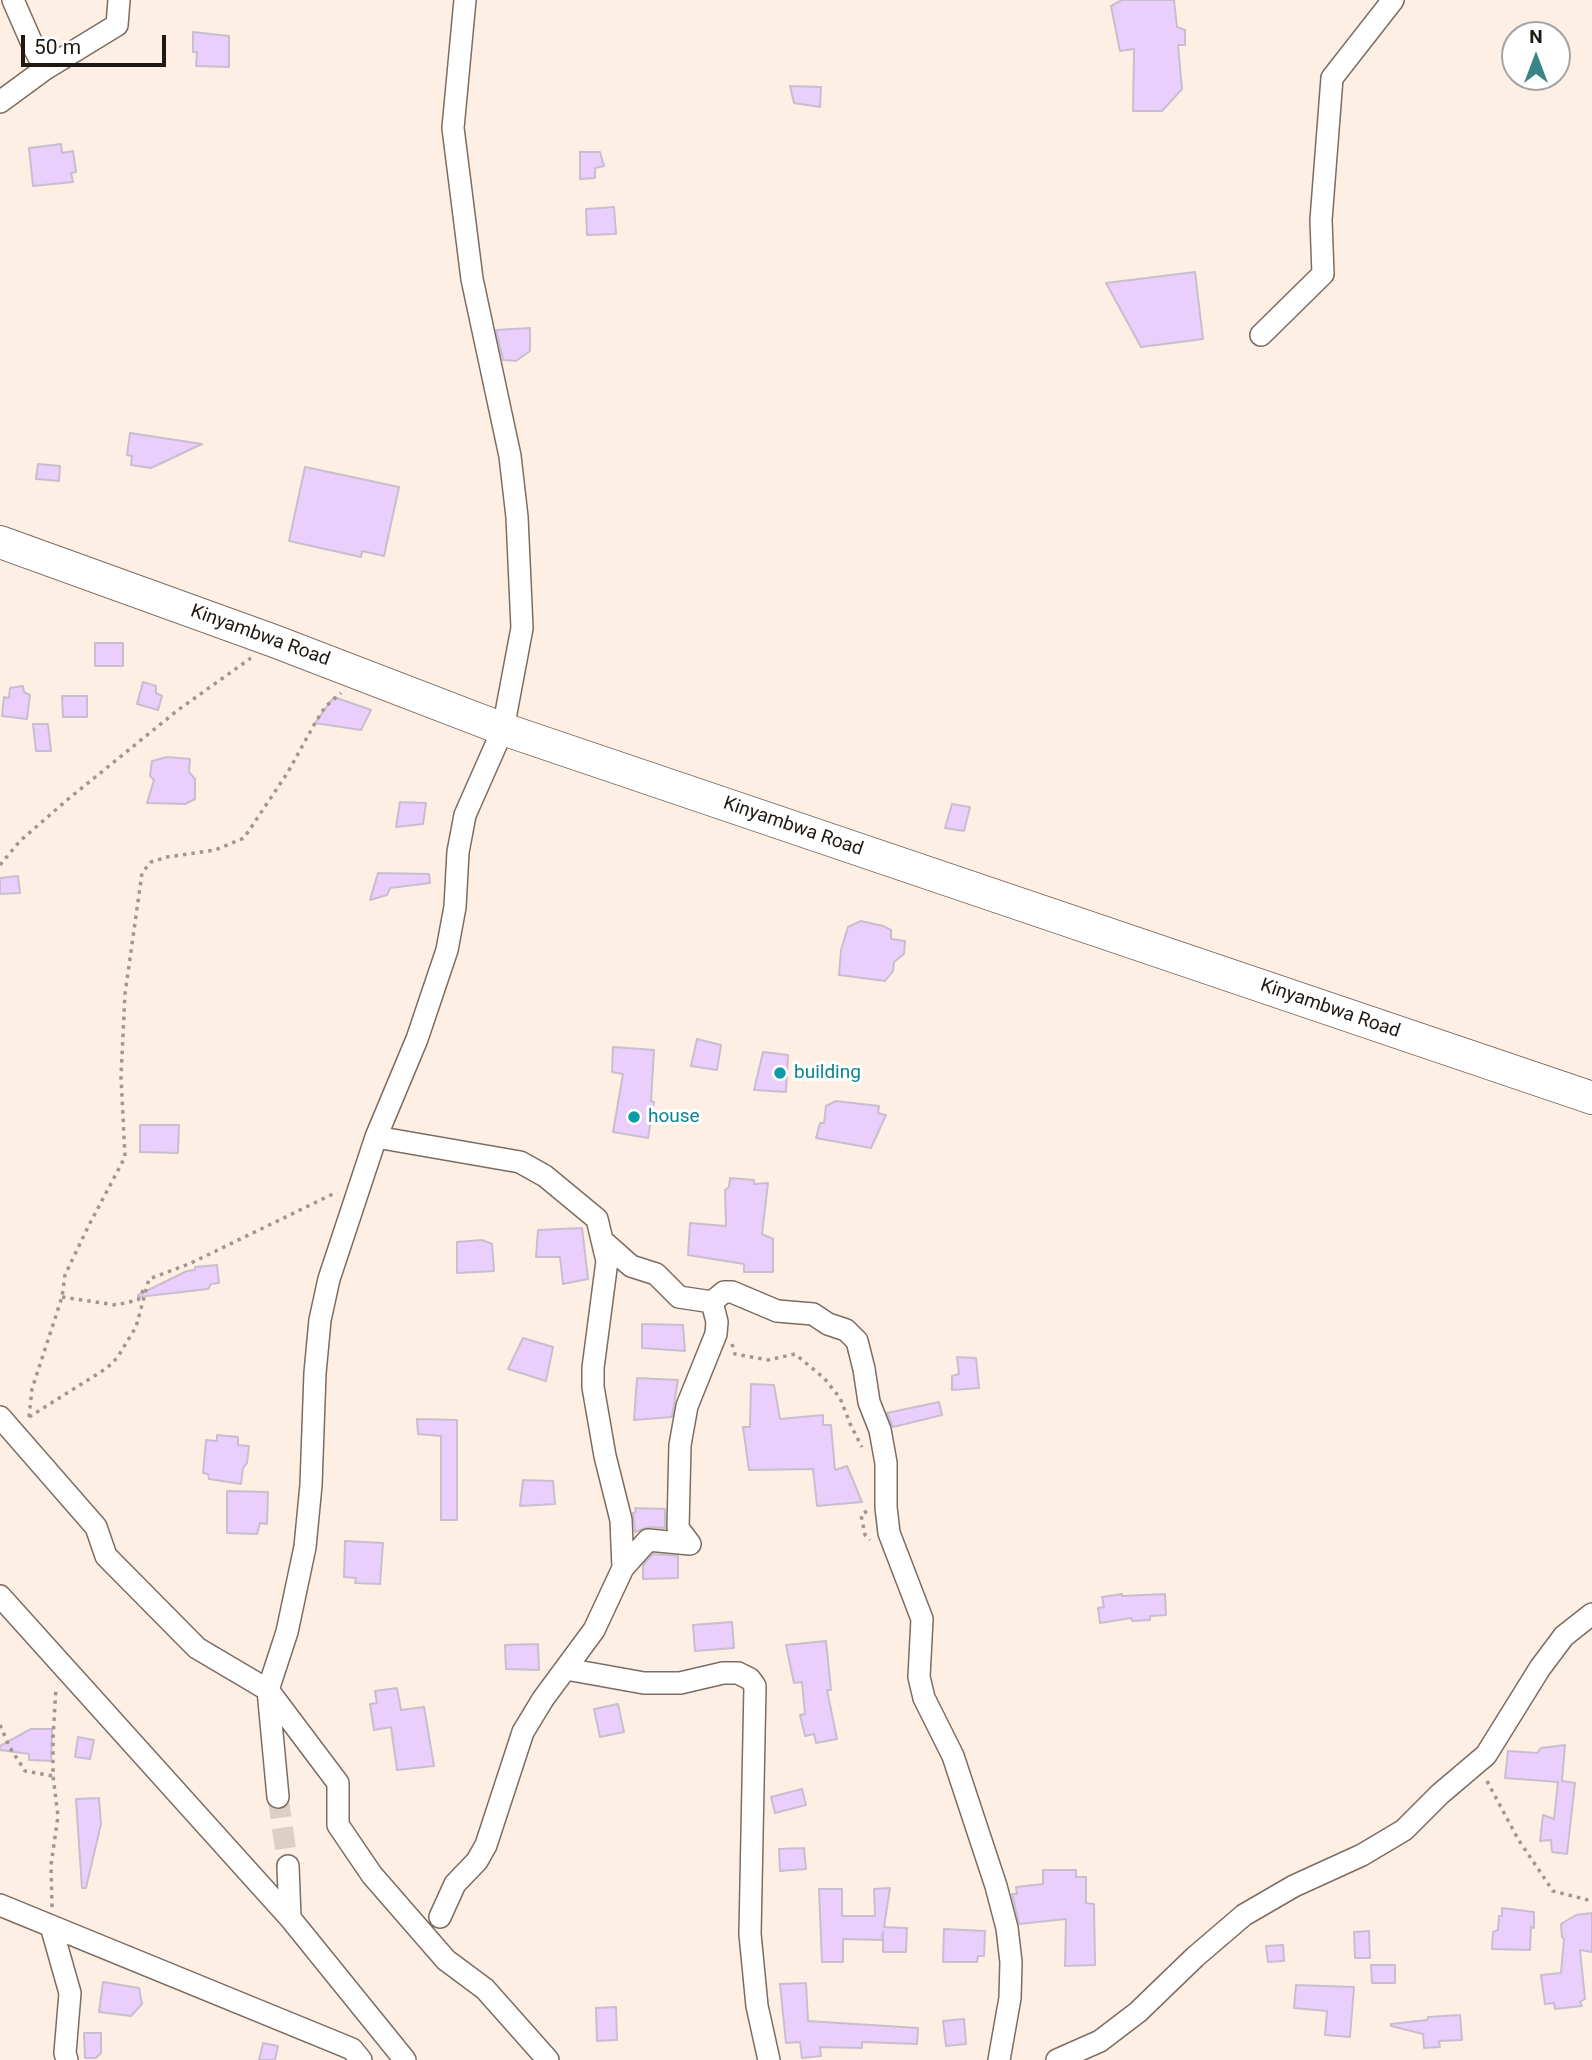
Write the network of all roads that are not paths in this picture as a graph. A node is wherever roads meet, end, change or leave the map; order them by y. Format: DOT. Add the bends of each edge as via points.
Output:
graph roads {
  1 [pos="13,0"];
  2 [pos="119,0"];
  3 [pos="465,0"];
  4 [pos="1393,0"];
  5 [pos="45,69"];
  6 [pos="0,102"];
  7 [pos="1261,335"];
  8 [pos="0,542"];
  9 [pos="503,729"];
  10 [pos="1592,1098"];
  11 [pos="376,1137"];
  12 [pos="604,1242"];
  13 [pos="715,1312"];
  14 [pos="0,1417"];
  15 [pos="624,1568"];
  16 [pos="0,1596"];
  17 [pos="1592,1614"];
  18 [pos="566,1669"];
  19 [pos="268,1690"];
  20 [pos="278,1797"];
  21 [pos="288,1866"];
  22 [pos="0,1905"];
  23 [pos="440,1917"];
  24 [pos="290,1918"];
  25 [pos="51,1926"];
  26 [pos="67,2060"];
  27 [pos="361,2060"];
  28 [pos="405,2060"];
  29 [pos="548,2060"];
  30 [pos="769,2060"];
  31 [pos="999,2060"];
  32 [pos="1057,2060"];
  1 -- 5 [label="street"];
  2 -- 5 [label="street" via="117,25"];
  3 -- 9 [label="street" via="453,128 458,182 472,279 510,456 522,589 518,659"];
  4 -- 7 [label="street" via="1332,78 1321,220 1323,274"];
  5 -- 6 [label="street"];
  8 -- 9 [label="street, Kinyambwa Road"];
  9 -- 10 [label="street, Kinyambwa Road"];
  9 -- 11 [label="street" via="465,815 447,950"];
  11 -- 12 [label="street" via="520,1162 545,1176 597,1219"];
  11 -- 19 [label="street" via="320,1320 305,1547 287,1632"];
  12 -- 13 [label="street" via="631,1266 656,1274 679,1297"];
  12 -- 15 [label="street" via="607,1261 593,1387 621,1520"];
  13 -- 15 [label="street" via="716,1334 687,1406 680,1445 678,1528 690,1544 648,1540"];
  13 -- 31 [label="street" via="724,1292 732,1292 777,1311 813,1314 846,1330 857,1341 886,1463 889,1532 920,1608 919,1677 924,1698 953,1756 1007,1928 1010,1997"];
  14 -- 19 [label="street" via="96,1527 106,1556 197,1648"];
  15 -- 18 [label="street" via="594,1630"];
  16 -- 24 [label="street"];
  17 -- 32 [label="street" via="1564,1636 1486,1755 1404,1830 1244,1915 1138,2012 1100,2041"];
  18 -- 23 [label="street" via="523,1732 486,1845 456,1884"];
  18 -- 30 [label="street" via="644,1683 680,1683 738,1673 755,1686 750,1934 757,2006"];
  19 -- 20 [label="street"];
  19 -- 29 [label="street" via="338,1783 338,1825 372,1875 446,1960 485,1989"];
  21 -- 24 [label="street"];
  22 -- 25 [label="street"];
  24 -- 28 [label="street"];
  25 -- 26 [label="street" via="70,1993"];
  25 -- 27 [label="street" via="352,2049"];
}
